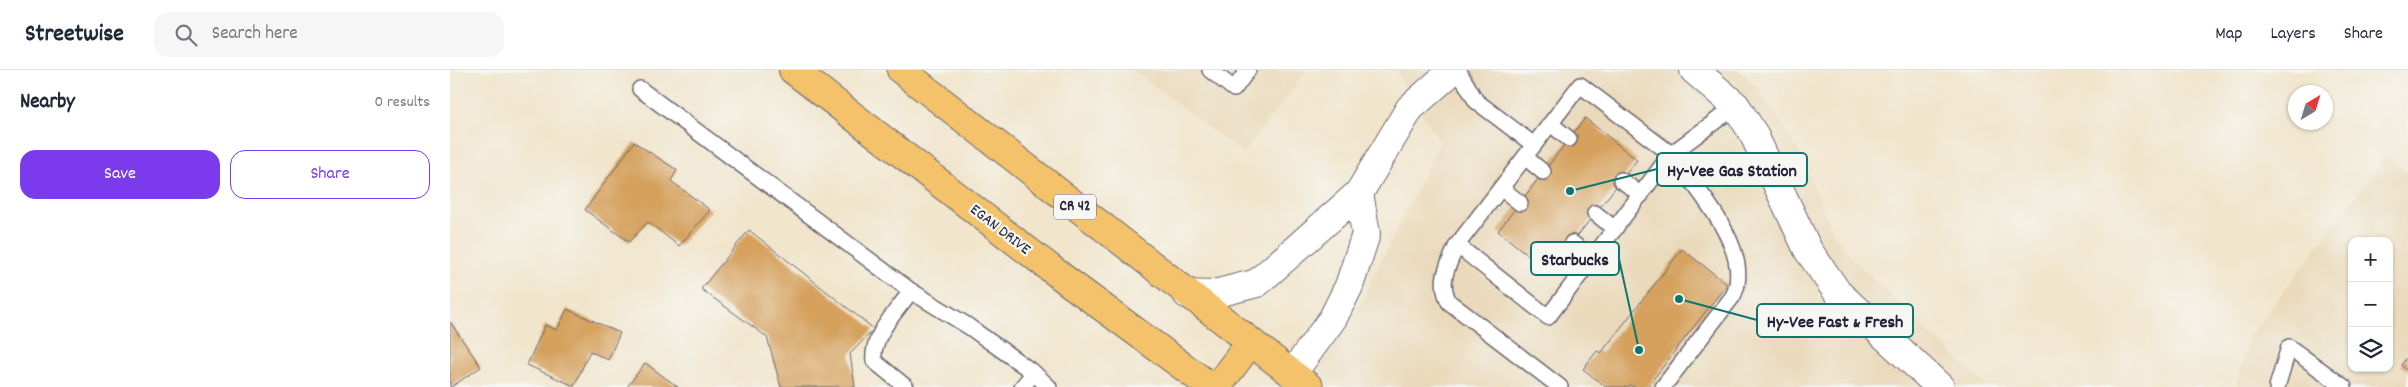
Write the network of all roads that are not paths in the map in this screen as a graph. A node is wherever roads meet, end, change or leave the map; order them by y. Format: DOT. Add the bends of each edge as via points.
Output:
graph roads {
  1 [pos="793,70"];
  2 [pos="901,70"];
  3 [pos="1210,70"];
  4 [pos="1248,70"];
  5 [pos="1453,70"];
  6 [pos="1458,70"];
  7 [pos="1694,70"];
  8 [pos="640,89"];
  9 [pos="1736,106"];
  10 [pos="1551,124"];
  11 [pos="1569,139"];
  12 [pos="1534,145"];
  13 [pos="1671,154"];
  14 [pos="1525,157"];
  15 [pos="1543,172"];
  16 [pos="1621,180"];
  17 [pos="1502,188"];
  18 [pos="1359,193"];
  19 [pos="1641,195"];
  20 [pos="1520,202"];
  21 [pos="1595,213"];
  22 [pos="1615,229"];
  23 [pos="1572,244"];
  24 [pos="1457,246"];
  25 [pos="1592,259"];
  26 [pos="911,291"];
  27 [pos="1187,294"];
  28 [pos="1250,343"];
  29 [pos="1034,373"];
  30 [pos="1294,383"];
  31 [pos="1933,384"];
  32 [pos="906,387"];
  33 [pos="1022,387"];
  34 [pos="1049,387"];
  35 [pos="1211,387"];
  36 [pos="1217,387"];
  37 [pos="1560,387"];
  38 [pos="1664,387"];
  39 [pos="2277,387"];
  40 [pos="2344,387"];
  1 -- 35 [label="highway, EGAN DRIVE" via="1067,281"];
  2 -- 27 [label="highway, CR 42"];
  3 -- 4 [label="lane" via="1234,89"];
  5 -- 18 [label="street" via="1410,108"];
  6 -- 12 [label="lane" via="1476,101"];
  7 -- 9 [label="street"];
  8 -- 26 [label="lane"];
  9 -- 13 [label="lane"];
  9 -- 31 [label="street" via="1754,133 1808,250 1838,293"];
  10 -- 11 [label="lane"];
  10 -- 12 [label="lane"];
  10 -- 13 [label="lane" via="1580,85"];
  12 -- 14 [label="lane"];
  13 -- 19 [label="lane"];
  13 -- 38 [label="lane" via="1720,221 1740,278 1733,296"];
  14 -- 15 [label="lane"];
  14 -- 17 [label="lane"];
  16 -- 19 [label="lane"];
  17 -- 20 [label="lane"];
  17 -- 24 [label="lane"];
  18 -- 27 [label="street" via="1257,283 1210,295"];
  18 -- 30 [label="street" via="1366,234 1349,286"];
  19 -- 22 [label="lane"];
  21 -- 22 [label="lane"];
  22 -- 25 [label="lane"];
  23 -- 25 [label="lane"];
  24 -- 25 [label="lane" via="1548,317"];
  24 -- 37 [label="lane" via="1445,274 1444,291 1449,302"];
  26 -- 29 [label="lane"];
  26 -- 32 [label="lane" via="872,350 874,361"];
  27 -- 28 [label="highway, CR 42"];
  28 -- 30 [label="highway, CR 42"];
  28 -- 36 [label="highway"];
  29 -- 33 [label="lane"];
  29 -- 34 [label="lane"];
  39 -- 40 [label="lane" via="2289,347"];
}
